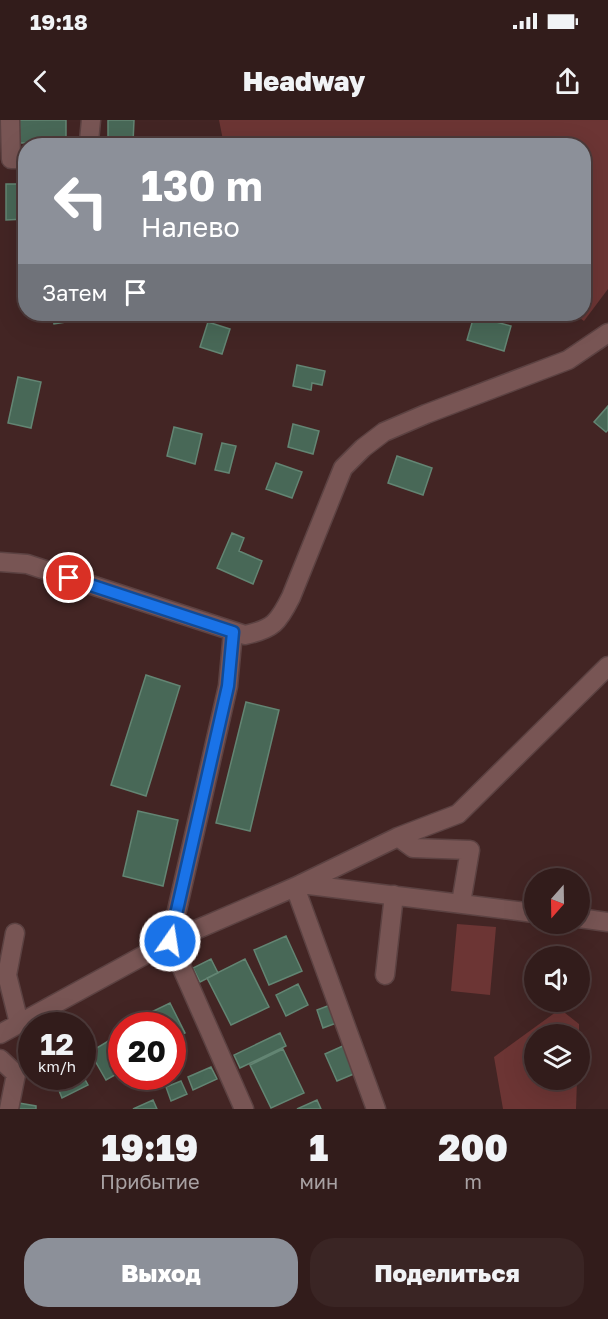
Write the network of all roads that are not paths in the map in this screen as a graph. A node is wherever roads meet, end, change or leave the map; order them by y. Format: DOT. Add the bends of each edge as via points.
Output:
graph roads {
  1 [pos="10,120"];
  2 [pos="91,120"];
  3 [pos="88,138"];
  4 [pos="18,159"];
  5 [pos="608,333"];
  6 [pos="0,562"];
  7 [pos="233,632"];
  8 [pos="608,666"];
  9 [pos="398,837"];
  10 [pos="298,885"];
  11 [pos="393,895"];
  12 [pos="461,903"];
  13 [pos="524,911"];
  14 [pos="590,920"];
  15 [pos="608,922"];
  16 [pos="15,933"];
  17 [pos="170,941"];
  18 [pos="385,975"];
  19 [pos="39,1012"];
  20 [pos="18,1019"];
  21 [pos="18,1024"];
  22 [pos="0,1034"];
  23 [pos="0,1059"];
  24 [pos="9,1109"];
  25 [pos="244,1109"];
  26 [pos="376,1109"];
  1 -- 4 [label="street" via="11,159"];
  2 -- 3 [label="street"];
  5 -- 7 [label="street" via="568,360 384,432 363,448 343,468 281,616 268,630 245,635"];
  6 -- 7 [label="street" via="27,564"];
  7 -- 17 [label="street" via="228,686"];
  8 -- 9 [label="street" via="458,814"];
  9 -- 10 [label="street"];
  9 -- 12 [label="street" via="413,848 470,850"];
  10 -- 11 [label="street"];
  10 -- 17 [label="street"];
  10 -- 26 [label="street"];
  11 -- 12 [label="street"];
  11 -- 18 [label="street"];
  12 -- 13 [label="street"];
  14 -- 15 [label="street"];
  16 -- 20 [label="street" via="7,975"];
  17 -- 19 [label="street"];
  17 -- 25 [label="street"];
  21 -- 22 [label="street"];
  23 -- 24 [label="street" via="16,1074"];
}
